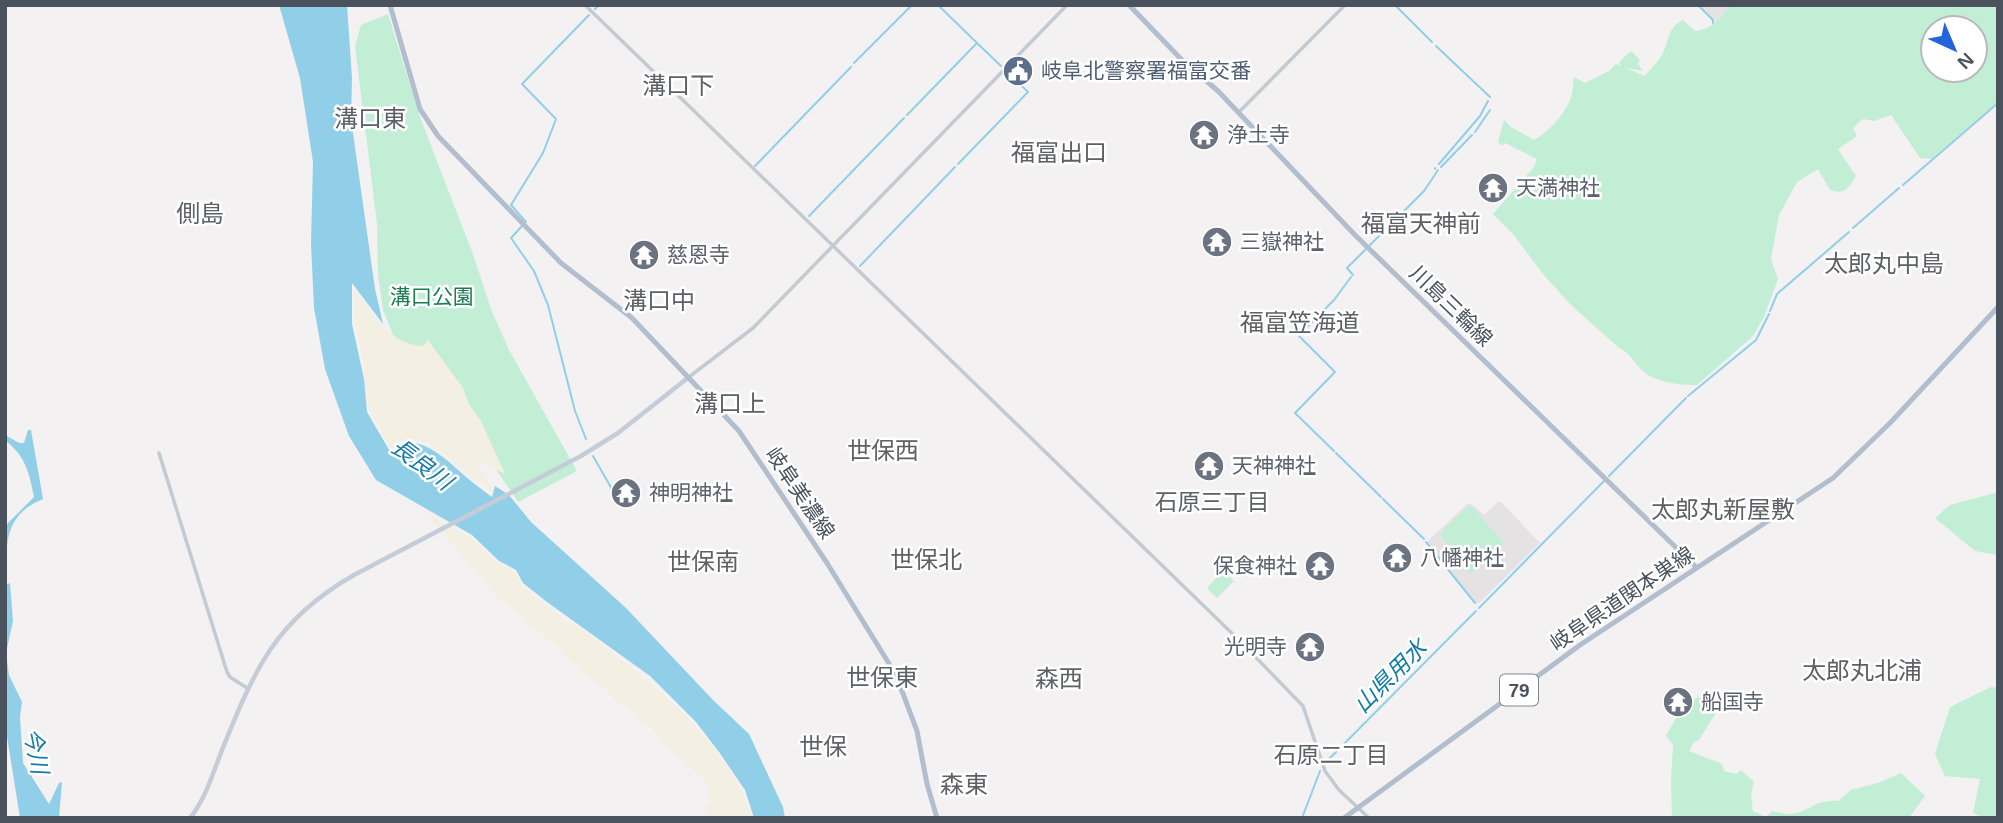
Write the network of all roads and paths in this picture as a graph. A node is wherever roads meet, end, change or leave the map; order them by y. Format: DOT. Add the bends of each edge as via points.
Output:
graph roads {
  1 [pos="390,5"];
  2 [pos="585,5"];
  3 [pos="1067,5"];
  4 [pos="1129,5"];
  5 [pos="1345,5"];
  6 [pos="1238,114"];
  7 [pos="833,247"];
  8 [pos="1998,307"];
  9 [pos="689,377"];
  10 [pos="159,453"];
  11 [pos="1696,566"];
  12 [pos="247,688"];
  13 [pos="1358,808"];
  14 [pos="190,818"];
  15 [pos="937,818"];
  16 [pos="1344,818"];
  17 [pos="1369,818"];
  1 -- 9 [label="main road, 岐阜美濃線" via="420,109 430,126 561,263 629,316"];
  2 -- 7 [label="street"];
  3 -- 7 [label="street"];
  4 -- 6 [label="main road, 川島三輪線"];
  5 -- 6 [label="street"];
  6 -- 11 [label="main road, 川島三輪線" via="1354,234"];
  7 -- 9 [label="street" via="753,328"];
  7 -- 13 [label="street" via="1300,703 1325,771"];
  8 -- 11 [label="main road, 岐阜県道関本巣線 / 79" via="1842,471"];
  9 -- 12 [label="main road" via="618,433 580,456 335,585 299,614 272,645"];
  9 -- 15 [label="main road, 岐阜美濃線" via="739,431 897,675 917,731"];
  10 -- 12 [label="street" via="227,672"];
  11 -- 13 [label="main road, 岐阜県道関本巣線 / 79"];
  12 -- 14 [label="main road" via="206,792"];
  13 -- 16 [label="main road, 岐阜県道関本巣線 / 79"];
  13 -- 17 [label="street"];
}
